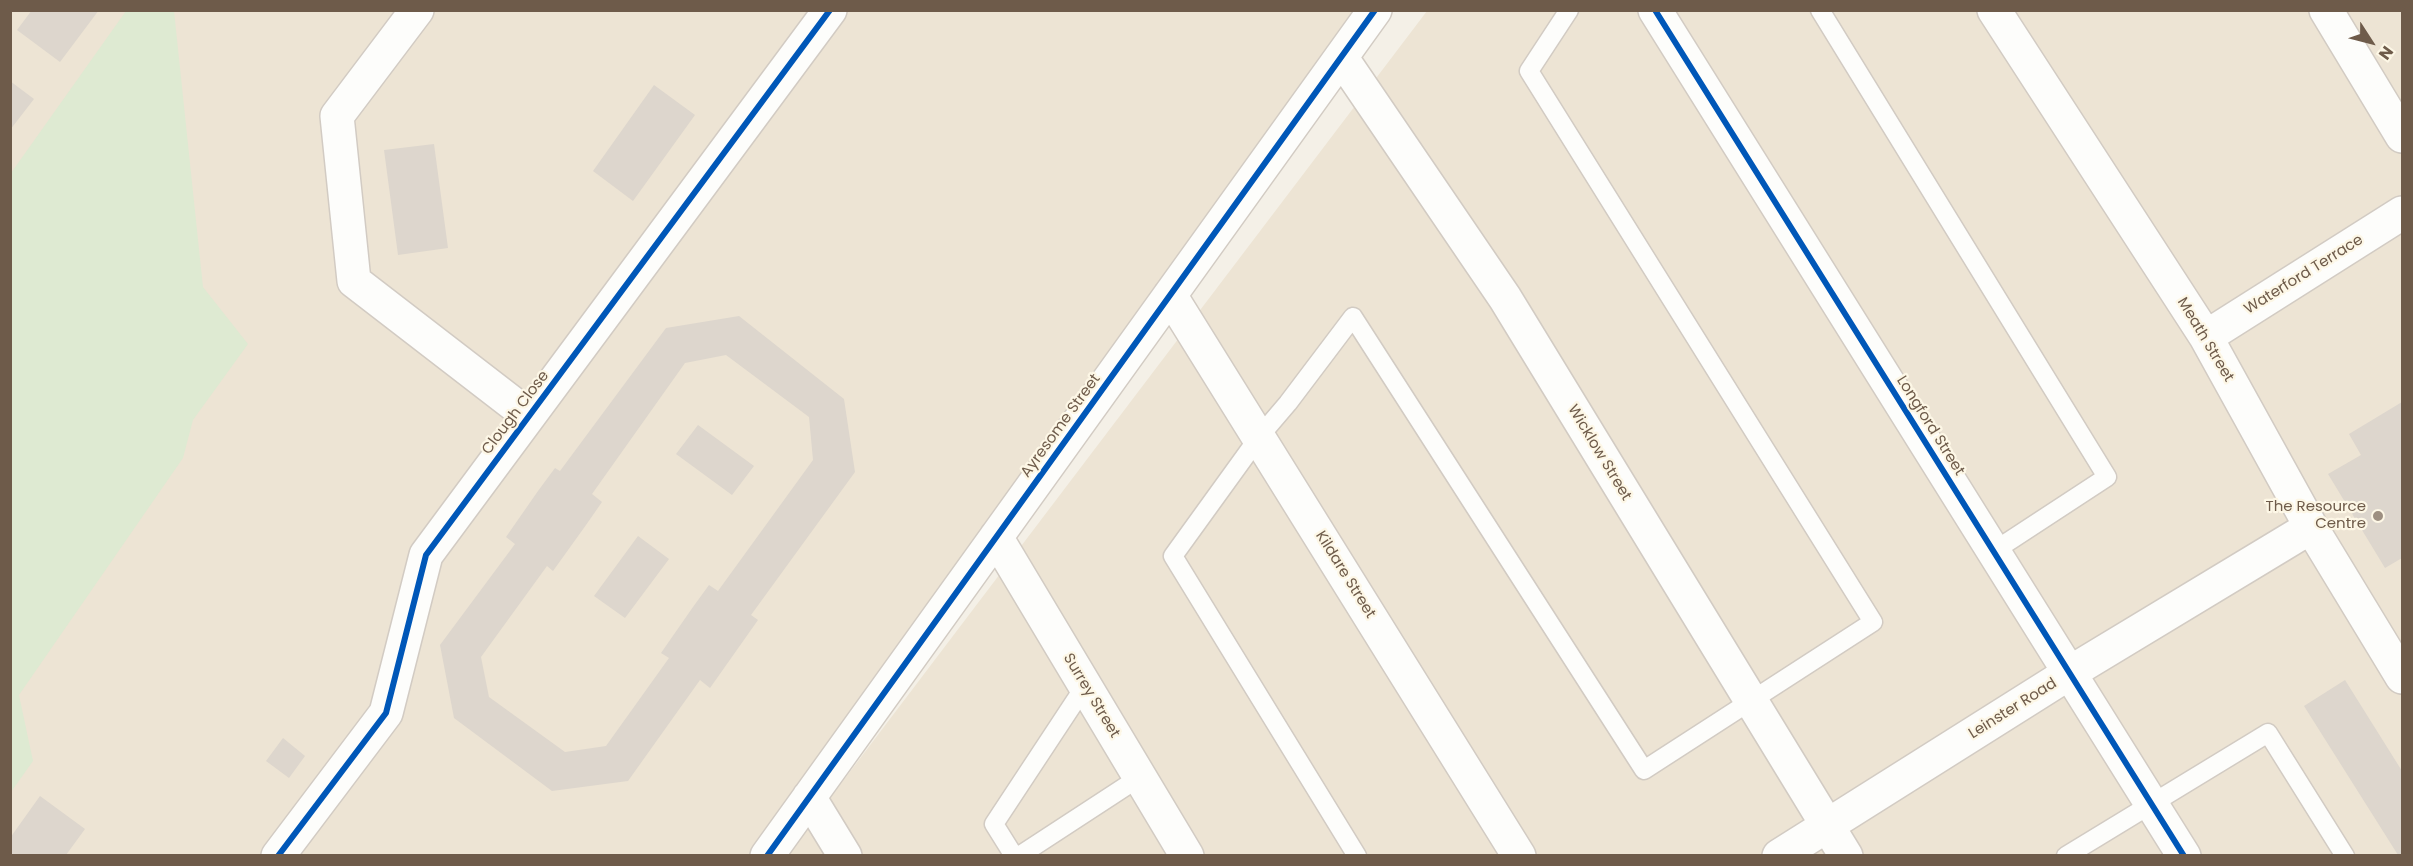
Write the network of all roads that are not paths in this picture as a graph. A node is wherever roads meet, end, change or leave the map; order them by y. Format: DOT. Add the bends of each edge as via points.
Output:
graph roads {
  1 [pos="417,10"];
  2 [pos="830,10"];
  3 [pos="1375,10"];
  4 [pos="1569,10"];
  5 [pos="1655,10"];
  6 [pos="1820,10"];
  7 [pos="1994,10"];
  8 [pos="2326,10"];
  9 [pos="1341,57"];
  10 [pos="2403,136"];
  11 [pos="2403,213"];
  12 [pos="1170,295"];
  13 [pos="2206,337"];
  14 [pos="529,416"];
  15 [pos="1259,437"];
  16 [pos="2310,526"];
  17 [pos="996,537"];
  18 [pos="1994,551"];
  19 [pos="2071,672"];
  20 [pos="2403,677"];
  21 [pos="1085,686"];
  22 [pos="1752,702"];
  23 [pos="1140,777"];
  24 [pos="809,797"];
  25 [pos="2151,802"];
  26 [pos="1827,825"];
  27 [pos="1514,854"];
  28 [pos="278,855"];
  29 [pos="767,855"];
  30 [pos="845,855"];
  31 [pos="1014,855"];
  32 [pos="1019,855"];
  33 [pos="1187,855"];
  34 [pos="1358,855"];
  35 [pos="1779,855"];
  36 [pos="1846,855"];
  37 [pos="2066,855"];
  38 [pos="2184,855"];
  39 [pos="2345,855"];
  1 -- 14 [label="street" via="338,116 354,281"];
  2 -- 14 [label="street, Clough Close"];
  3 -- 9 [label="street, Ayresome Street"];
  4 -- 22 [label="lane" via="1529,71 1873,622"];
  5 -- 18 [label="street, Longford Street"];
  6 -- 18 [label="lane" via="2108,477"];
  7 -- 13 [label="street, Meath Street"];
  8 -- 10 [label="street"];
  9 -- 12 [label="street, Ayresome Street"];
  9 -- 22 [label="street, Wicklow Street" via="1505,298"];
  11 -- 13 [label="street, Waterford Terrace"];
  12 -- 15 [label="street, Kildare Street"];
  12 -- 17 [label="street, Ayresome Street"];
  13 -- 16 [label="street, Meath Street"];
  14 -- 28 [label="street, Clough Close" via="426,555 386,713"];
  15 -- 22 [label="lane" via="1353,317 1644,770"];
  15 -- 27 [label="street, Kildare Street"];
  15 -- 34 [label="lane" via="1173,556"];
  16 -- 19 [label="street, Leinster Road"];
  16 -- 20 [label="street, Meath Street"];
  17 -- 21 [label="street, Surrey Street"];
  17 -- 24 [label="street, Ayresome Street"];
  18 -- 19 [label="street, Longford Street"];
  19 -- 25 [label="street, Longford Street"];
  19 -- 26 [label="street, Leinster Road"];
  21 -- 23 [label="street, Surrey Street"];
  21 -- 31 [label="lane" via="994,824"];
  22 -- 26 [label="street, Wicklow Street"];
  23 -- 32 [label="lane"];
  23 -- 33 [label="street, Surrey Street"];
  24 -- 29 [label="street, Ayresome Street"];
  24 -- 30 [label="street"];
  25 -- 37 [label="lane"];
  25 -- 38 [label="street, Longford Street"];
  25 -- 39 [label="lane" via="2268,733"];
  26 -- 35 [label="street, Leinster Road"];
  26 -- 36 [label="street, Wicklow Street"];
}
